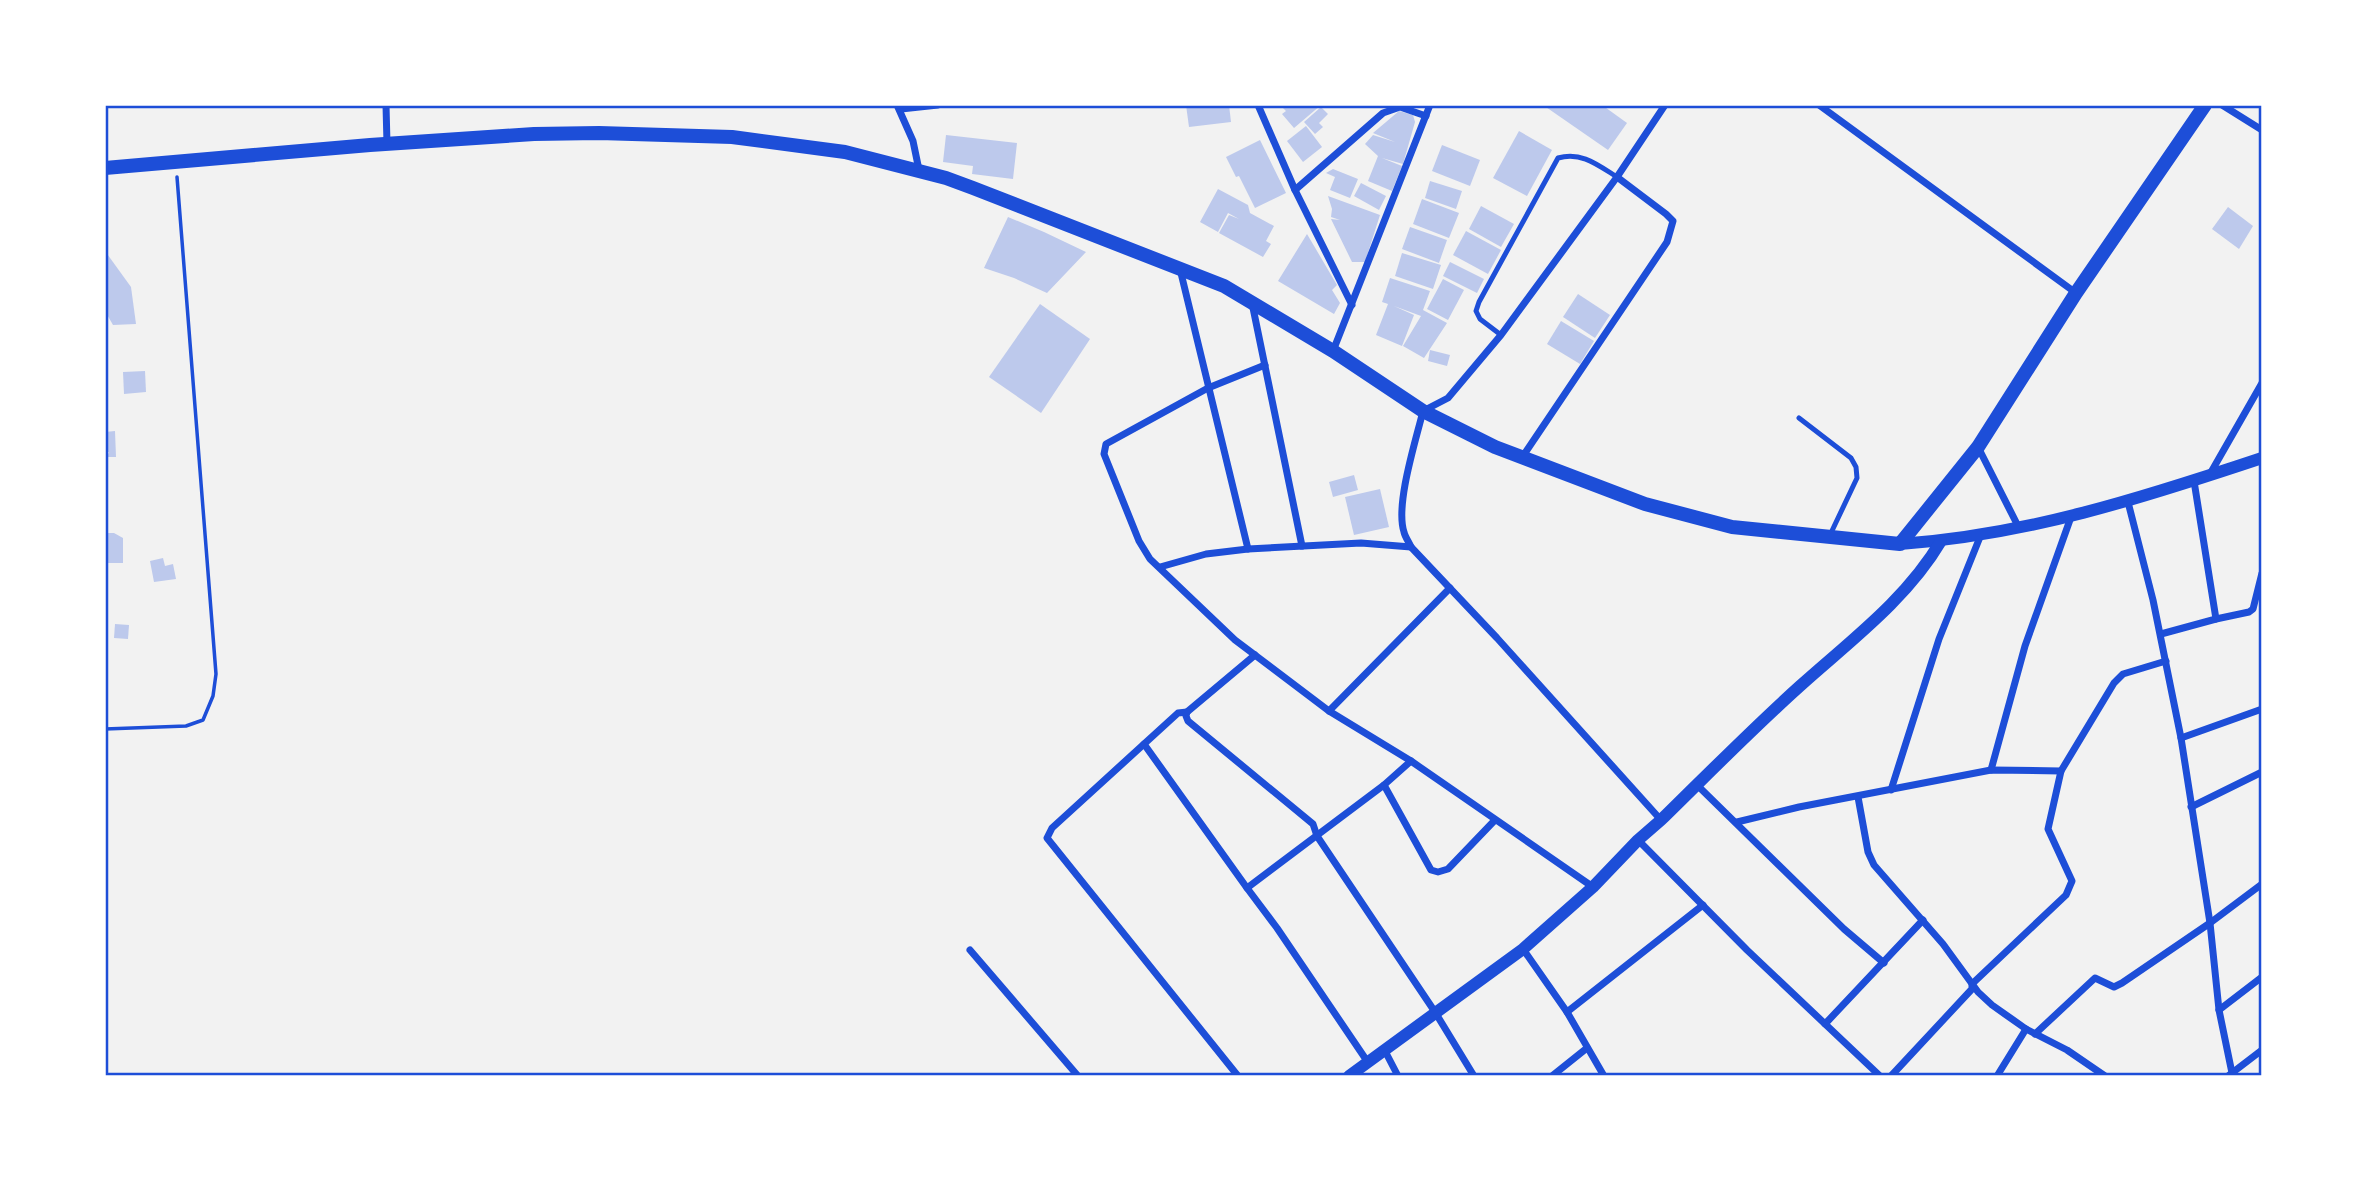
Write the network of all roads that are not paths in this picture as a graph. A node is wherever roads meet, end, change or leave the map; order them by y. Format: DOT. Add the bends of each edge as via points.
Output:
graph roads {
  1 [pos="386,105"];
  2 [pos="938,105"];
  3 [pos="1258,105"];
  4 [pos="1430,105"];
  5 [pos="1665,105"];
  6 [pos="1819,105"];
  7 [pos="2205,105"];
  8 [pos="2222,105"];
  9 [pos="899,107"];
  10 [pos="1426,116"];
  11 [pos="2262,130"];
  12 [pos="387,144"];
  13 [pos="105,168"];
  14 [pos="920,171"];
  15 [pos="1617,177"];
  16 [pos="1295,190"];
  17 [pos="1180,269"];
  18 [pos="2076,293"];
  19 [pos="1252,303"];
  20 [pos="1352,304"];
  21 [pos="1501,335"];
  22 [pos="1334,351"];
  23 [pos="1265,365"];
  24 [pos="2262,383"];
  25 [pos="1208,388"];
  26 [pos="1423,411"];
  27 [pos="1799,418"];
  28 [pos="1978,447"];
  29 [pos="1523,456"];
  30 [pos="2262,458"];
  31 [pos="2209,476"];
  32 [pos="2193,481"];
  33 [pos="2128,502"];
  34 [pos="2071,517"];
  35 [pos="2019,528"];
  36 [pos="1980,537"];
  37 [pos="1829,538"];
  38 [pos="1941,541"];
  39 [pos="1899,544"];
  40 [pos="1302,546"];
  41 [pos="1411,547"];
  42 [pos="1248,549"];
  43 [pos="1160,567"];
  44 [pos="2262,573"];
  45 [pos="1450,588"];
  46 [pos="2216,619"];
  47 [pos="2161,634"];
  48 [pos="1255,655"];
  49 [pos="2166,661"];
  50 [pos="2262,709"];
  51 [pos="1329,711"];
  52 [pos="1187,712"];
  53 [pos="2181,738"];
  54 [pos="1144,744"];
  55 [pos="1411,761"];
  56 [pos="1991,771"];
  57 [pos="2061,771"];
  58 [pos="2262,772"];
  59 [pos="1384,785"];
  60 [pos="1697,785"];
  61 [pos="1891,790"];
  62 [pos="1858,797"];
  63 [pos="2191,807"];
  64 [pos="1495,820"];
  65 [pos="1661,820"];
  66 [pos="1737,822"];
  67 [pos="1317,836"];
  68 [pos="1638,840"];
  69 [pos="2262,884"];
  70 [pos="1593,887"];
  71 [pos="1247,888"];
  72 [pos="1703,905"];
  73 [pos="1923,920"];
  74 [pos="2210,923"];
  75 [pos="1523,949"];
  76 [pos="970,950"];
  77 [pos="1884,963"];
  78 [pos="2262,977"];
  79 [pos="1972,984"];
  80 [pos="2219,1010"];
  81 [pos="1436,1012"];
  82 [pos="1567,1012"];
  83 [pos="1825,1024"];
  84 [pos="2026,1030"];
  85 [pos="2035,1034"];
  86 [pos="1587,1048"];
  87 [pos="2262,1050"];
  88 [pos="1385,1051"];
  89 [pos="1367,1061"];
  90 [pos="2230,1074"];
  91 [pos="1078,1076"];
  92 [pos="1238,1076"];
  93 [pos="1349,1076"];
  94 [pos="1398,1076"];
  95 [pos="1474,1076"];
  96 [pos="1552,1076"];
  97 [pos="1604,1076"];
  98 [pos="1880,1076"];
  99 [pos="1891,1076"];
  100 [pos="1997,1076"];
  101 [pos="2105,1076"];
  1 -- 12 [label="street"];
  2 -- 9 [label="street"];
  3 -- 16 [label="street"];
  4 -- 10 [label="street"];
  5 -- 15 [label="street"];
  6 -- 18 [label="street"];
  7 -- 18 [label="main road"];
  8 -- 11 [label="street"];
  9 -- 14 [label="street"];
  10 -- 16 [label="street" via="1400,107 1383,113"];
  10 -- 20 [label="street"];
  12 -- 13 [label="main road"];
  12 -- 14 [label="main road" via="534,134 732,137 845,152"];
  14 -- 17 [label="main road"];
  15 -- 21 [label="street"];
  15 -- 21 [label="lane" via="1585,158 1570,154 1558,158 1476,311"];
  15 -- 29 [label="street" via="1673,221 1667,242"];
  16 -- 20 [label="street"];
  17 -- 19 [label="main road"];
  17 -- 25 [label="street"];
  18 -- 28 [label="main road"];
  19 -- 22 [label="main road"];
  19 -- 23 [label="street"];
  20 -- 22 [label="street"];
  21 -- 26 [label="street" via="1448,398"];
  22 -- 26 [label="main road"];
  23 -- 25 [label="street"];
  23 -- 40 [label="street"];
  24 -- 31 [label="street"];
  25 -- 42 [label="street"];
  25 -- 43 [label="street" via="1111,440 1104,451 1139,541"];
  26 -- 29 [label="main road"];
  26 -- 41 [label="street" via="1402,503 1404,533"];
  27 -- 37 [label="lane" via="1851,458 1856,467 1857,478"];
  28 -- 35 [label="street"];
  28 -- 39 [label="main road"];
  29 -- 37 [label="main road" via="1645,504 1732,527"];
  30 -- 31 [label="street"];
  31 -- 32 [label="street"];
  32 -- 33 [label="street"];
  32 -- 46 [label="street"];
  33 -- 34 [label="street"];
  33 -- 47 [label="street"];
  34 -- 35 [label="street"];
  34 -- 56 [label="street" via="2025,646"];
  35 -- 36 [label="street"];
  36 -- 38 [label="street"];
  36 -- 61 [label="street" via="1938,639"];
  37 -- 39 [label="main road"];
  38 -- 39 [label="street"];
  38 -- 60 [label="street" via="1927,565 1866,629"];
  40 -- 41 [label="street" via="1361,543"];
  40 -- 42 [label="street"];
  41 -- 45 [label="street"];
  42 -- 43 [label="street" via="1206,554"];
  43 -- 48 [label="street" via="1199,608"];
  44 -- 46 [label="street" via="2253,609"];
  45 -- 51 [label="street"];
  45 -- 65 [label="street"];
  46 -- 47 [label="street"];
  47 -- 49 [label="street"];
  48 -- 51 [label="street"];
  48 -- 52 [label="street"];
  49 -- 53 [label="street"];
  49 -- 57 [label="street" via="2123,674 2114,683"];
  50 -- 53 [label="street"];
  51 -- 55 [label="street"];
  52 -- 54 [label="street" via="1178,713"];
  52 -- 67 [label="street" via="1188,721 1313,824"];
  53 -- 63 [label="street"];
  54 -- 71 [label="street"];
  54 -- 92 [label="street" via="1052,828 1047,838"];
  55 -- 59 [label="street"];
  55 -- 64 [label="street"];
  56 -- 57 [label="street"];
  56 -- 61 [label="street"];
  57 -- 79 [label="street" via="2048,829 2071,881 2068,891"];
  58 -- 63 [label="street"];
  59 -- 64 [label="street" via="1431,870 1448,869"];
  59 -- 67 [label="street"];
  60 -- 65 [label="street"];
  60 -- 66 [label="street"];
  61 -- 62 [label="street"];
  62 -- 66 [label="street"];
  62 -- 73 [label="street" via="1874,865"];
  63 -- 74 [label="street"];
  64 -- 70 [label="street"];
  65 -- 68 [label="street"];
  66 -- 77 [label="street"];
  67 -- 71 [label="street"];
  67 -- 81 [label="street"];
  68 -- 70 [label="street"];
  68 -- 72 [label="street"];
  69 -- 74 [label="street"];
  70 -- 75 [label="street"];
  71 -- 89 [label="street"];
  72 -- 82 [label="street"];
  72 -- 83 [label="street"];
  73 -- 77 [label="street"];
  73 -- 79 [label="street"];
  74 -- 80 [label="street"];
  74 -- 85 [label="street" via="2114,987 2095,978"];
  75 -- 81 [label="street"];
  75 -- 82 [label="street"];
  76 -- 91 [label="street"];
  77 -- 83 [label="street"];
  78 -- 80 [label="street"];
  79 -- 84 [label="street"];
  79 -- 99 [label="street"];
  80 -- 90 [label="street"];
  81 -- 88 [label="street"];
  81 -- 95 [label="street"];
  82 -- 86 [label="street"];
  83 -- 98 [label="street"];
  84 -- 85 [label="street"];
  84 -- 100 [label="street"];
  85 -- 101 [label="street"];
  86 -- 96 [label="street"];
  86 -- 97 [label="street"];
  87 -- 90 [label="street"];
  88 -- 89 [label="street"];
  88 -- 94 [label="street"];
  89 -- 93 [label="street"];
}
